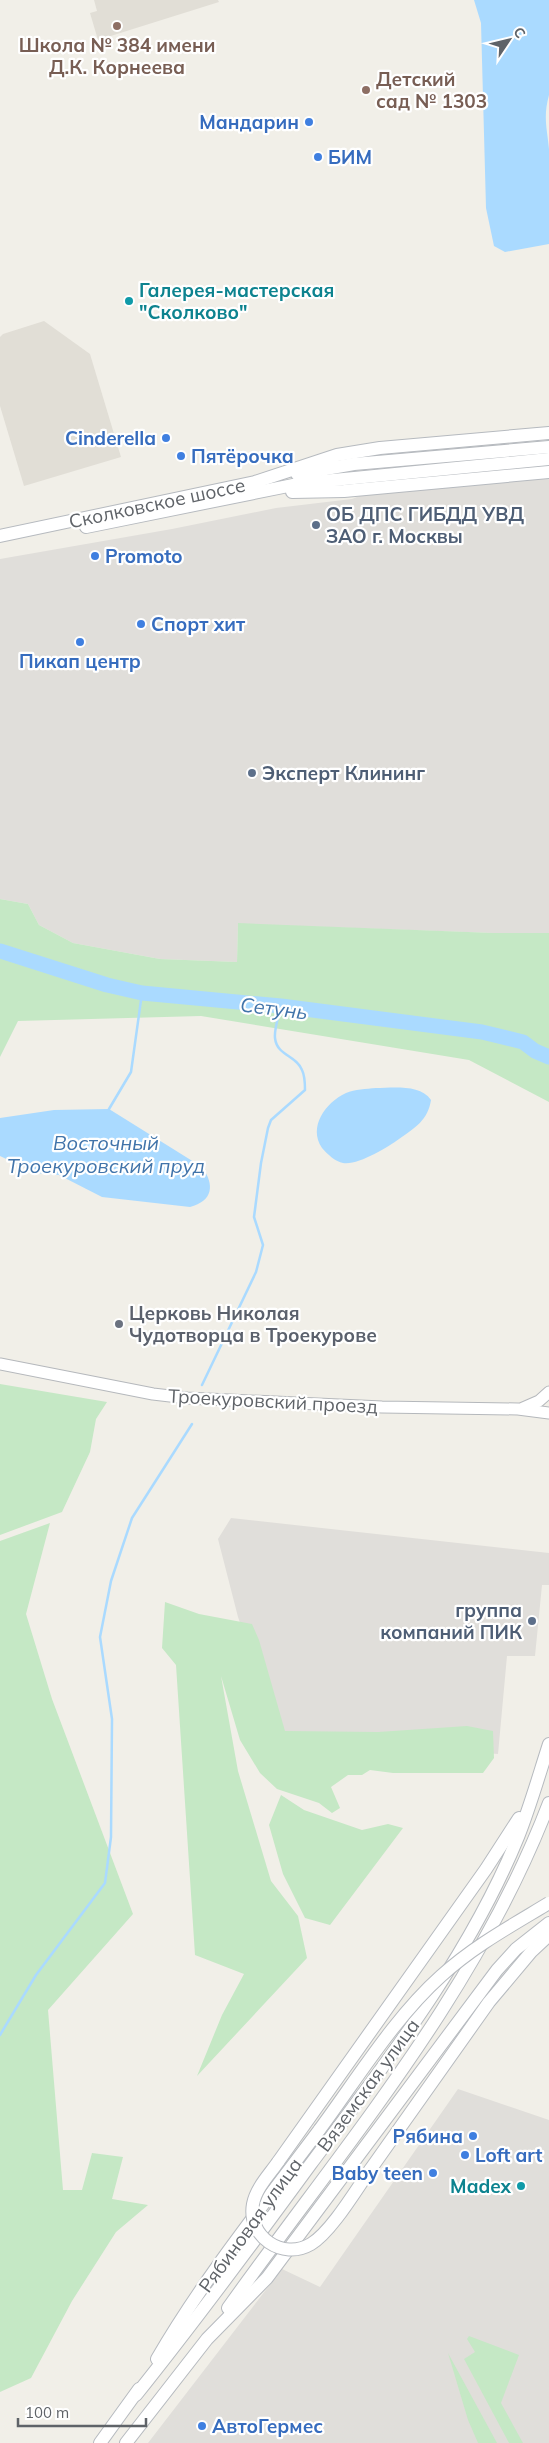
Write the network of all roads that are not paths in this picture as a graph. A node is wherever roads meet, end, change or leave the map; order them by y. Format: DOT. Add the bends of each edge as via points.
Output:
graph roads {
  1 [pos="549,433"];
  2 [pos="549,447"];
  3 [pos="549,459"];
  4 [pos="466,460"];
  5 [pos="549,472"];
  6 [pos="255,482"];
  7 [pos="235,496"];
  8 [pos="0,536"];
  9 [pos="0,545"];
  10 [pos="0,1364"];
  11 [pos="549,1392"];
  12 [pos="549,1402"];
  13 [pos="518,1409"];
  14 [pos="536,1410"];
  15 [pos="549,1411"];
  16 [pos="549,1744"];
  17 [pos="533,1795"];
  18 [pos="549,1803"];
  19 [pos="549,1903"];
  20 [pos="549,1923"];
  21 [pos="549,1935"];
  22 [pos="207,2339"];
  23 [pos="136,2395"];
  24 [pos="100,2443"];
  25 [pos="126,2443"];
  1 -- 6 [label="main road, Сколковское шоссе" via="380,448 337,455"];
  2 -- 4 [label="main road"];
  3 -- 4 [label="main road"];
  4 -- 6 [label="main road" via="354,464"];
  4 -- 7 [label="main road" via="302,483"];
  5 -- 7 [label="main road" via="344,491"];
  6 -- 8 [label="main road, Сколковское шоссе"];
  7 -- 9 [label="main road, Сколковское шоссе"];
  10 -- 13 [label="street, Троекуровский проезд" via="187,1398 382,1407"];
  11 -- 13 [label="street" via="530,1406"];
  12 -- 14 [label="street"];
  13 -- 14 [label="street, Троекуровский проезд"];
  14 -- 15 [label="street, Троекуровский проезд"];
  16 -- 17 [label="main road, Вяземская улица"];
  17 -- 21 [label="main road, bridge" via="486,1869 256,2194 252,2207 255,2226 268,2242 293,2250 306,2247 322,2234 490,2002 525,1958"];
  17 -- 23 [label="main road, Вяземская улица" via="497,1882 446,1974 355,2105 195,2322"];
  18 -- 22 [label="main road, Вяземская улица" via="518,1875 452,1997"];
  19 -- 23 [label="main road, Рябиновая улица, bridge" via="490,1937 440,1976 410,2009 242,2233 171,2334"];
  20 -- 22 [label="main road, Рябиновая улица" via="516,1949 497,1970 267,2278"];
  22 -- 25 [label="main road, Рябиновая улица"];
  23 -- 24 [label="main road, Рябиновая улица"];
}
